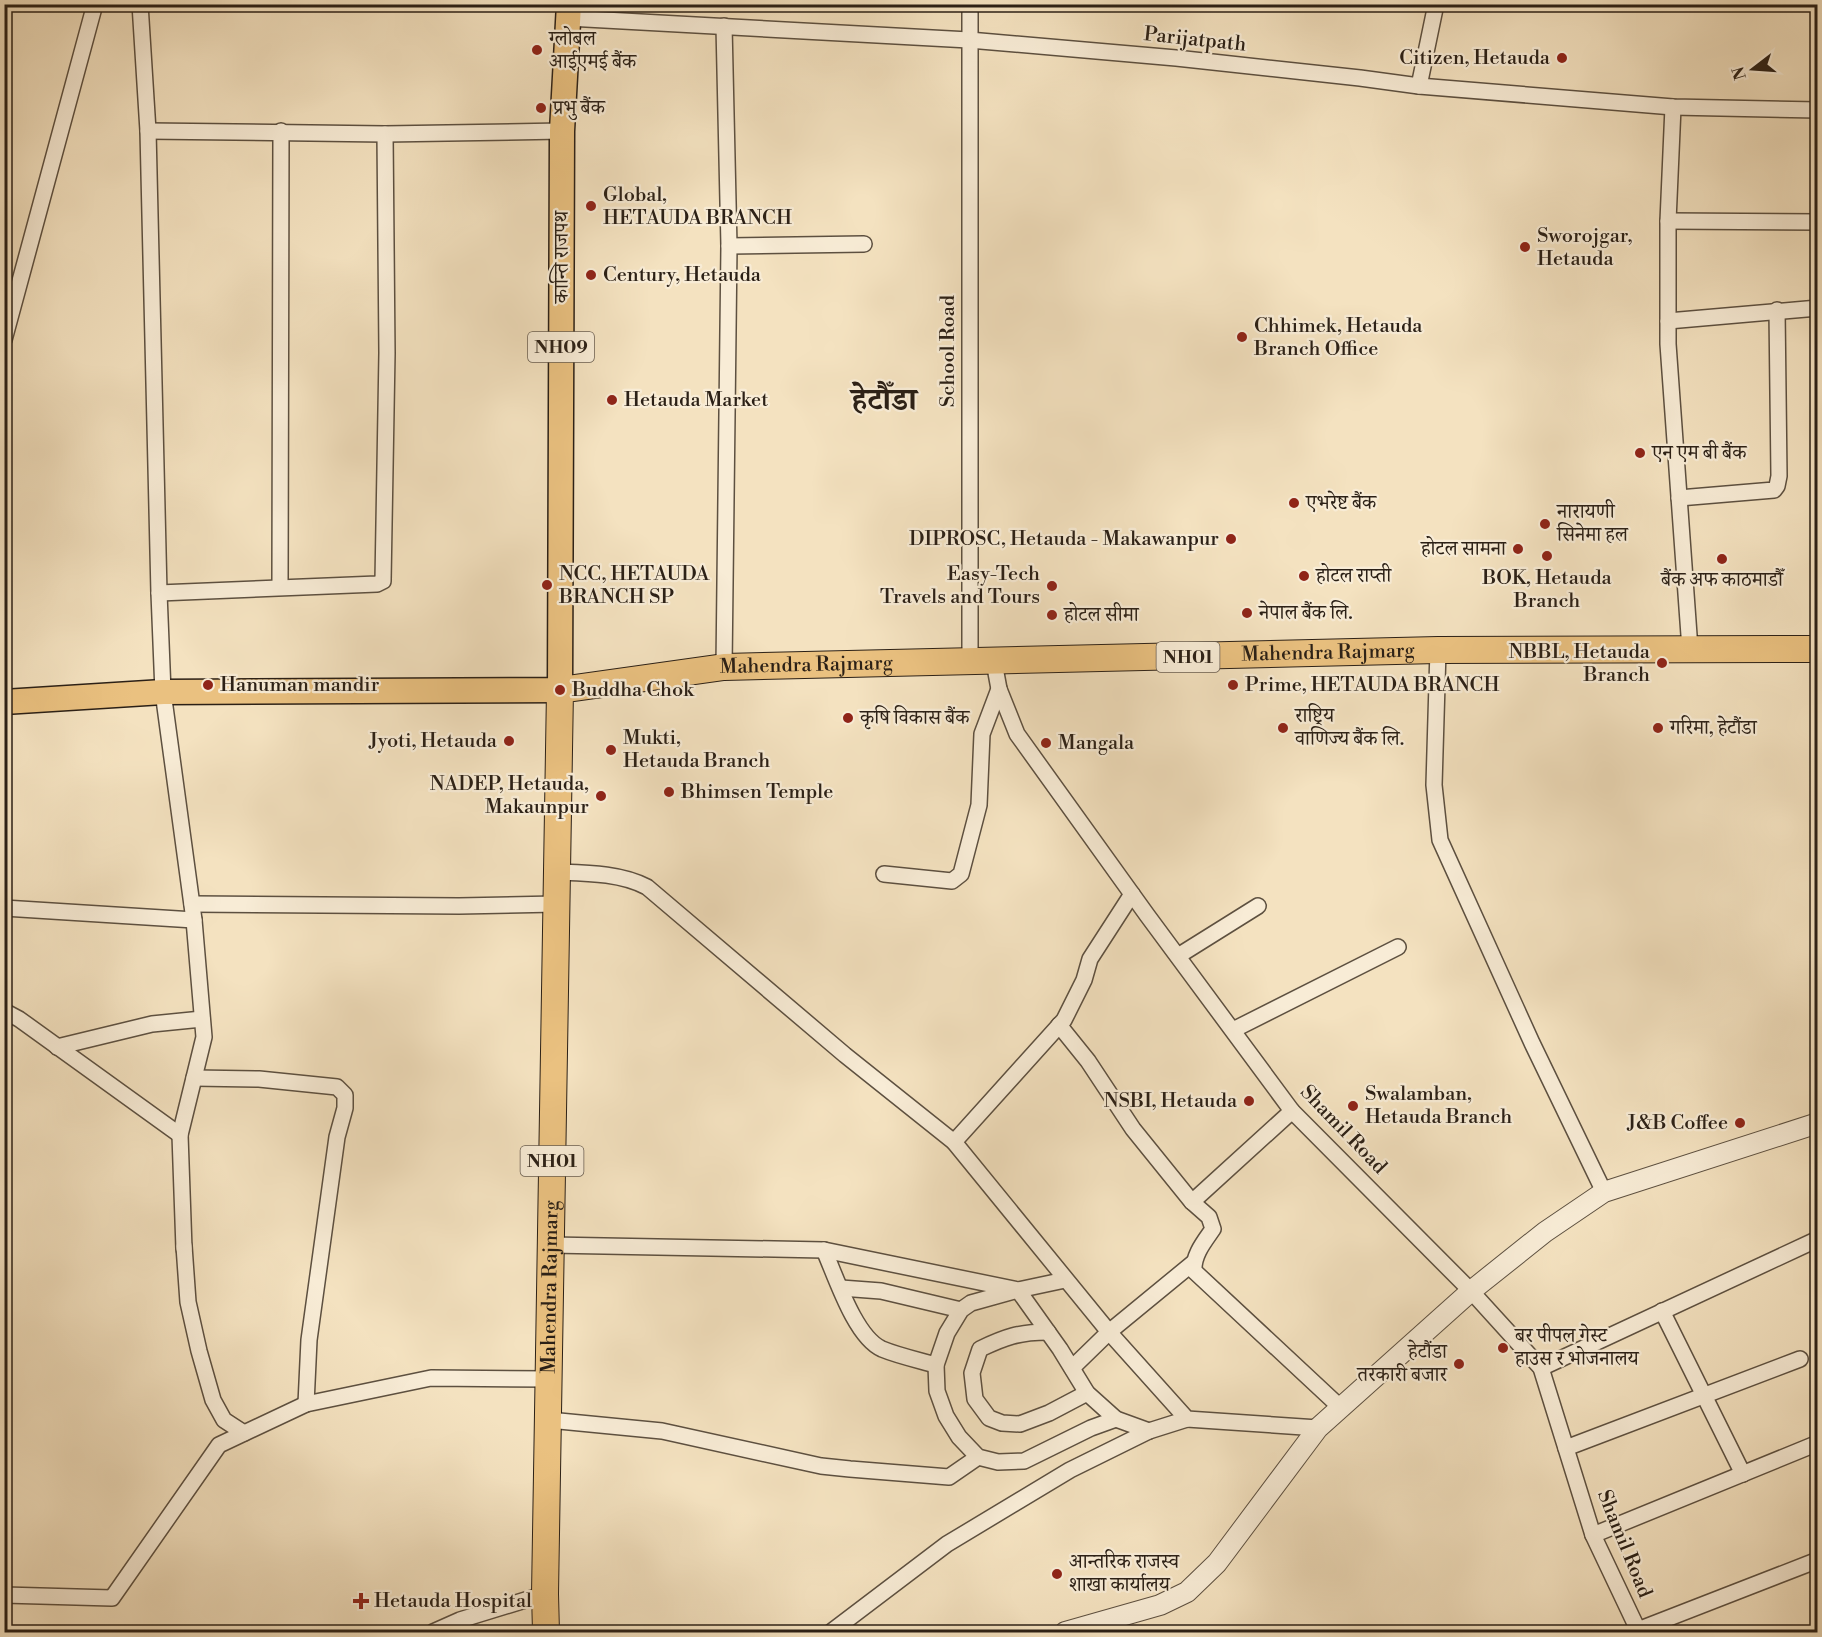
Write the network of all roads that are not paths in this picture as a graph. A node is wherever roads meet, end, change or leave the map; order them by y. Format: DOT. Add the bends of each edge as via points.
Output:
graph roads {
  1 [pos="95,4"];
  2 [pos="140,4"];
  3 [pos="969,4"];
  4 [pos="1436,4"];
  5 [pos="569,11"];
  6 [pos="724,26"];
  7 [pos="969,40"];
  8 [pos="1419,86"];
  9 [pos="1673,107"];
  10 [pos="1818,110"];
  11 [pos="148,131"];
  12 [pos="280,131"];
  13 [pos="562,131"];
  14 [pos="385,134"];
  15 [pos="1668,220"];
  16 [pos="1818,222"];
  17 [pos="864,244"];
  18 [pos="729,246"];
  19 [pos="1818,308"];
  20 [pos="1777,310"];
  21 [pos="1668,321"];
  22 [pos="4,340"];
  23 [pos="1679,498"];
  24 [pos="280,587"];
  25 [pos="159,592"];
  26 [pos="1690,649"];
  27 [pos="1818,649"];
  28 [pos="1438,650"];
  29 [pos="982,662"];
  30 [pos="724,667"];
  31 [pos="999,689"];
  32 [pos="560,690"];
  33 [pos="163,692"];
  34 [pos="4,702"];
  35 [pos="557,872"];
  36 [pos="884,874"];
  37 [pos="1132,894"];
  38 [pos="192,904"];
  39 [pos="556,904"];
  40 [pos="1258,906"];
  41 [pos="4,909"];
  42 [pos="194,920"];
  43 [pos="1398,947"];
  44 [pos="1178,956"];
  45 [pos="4,1011"];
  46 [pos="202,1019"];
  47 [pos="1059,1025"];
  48 [pos="1233,1030"];
  49 [pos="57,1047"];
  50 [pos="194,1078"];
  51 [pos="1292,1111"];
  52 [pos="1818,1123"];
  53 [pos="180,1136"];
  54 [pos="954,1142"];
  55 [pos="1604,1192"];
  56 [pos="1192,1202"];
  57 [pos="1818,1239"];
  58 [pos="550,1245"];
  59 [pos="824,1250"];
  60 [pos="1193,1263"];
  61 [pos="1065,1280"];
  62 [pos="841,1288"];
  63 [pos="1018,1290"];
  64 [pos="1471,1291"];
  65 [pos="961,1310"];
  66 [pos="1662,1311"];
  67 [pos="1048,1332"];
  68 [pos="1109,1332"];
  69 [pos="1800,1359"];
  70 [pos="936,1365"];
  71 [pos="1072,1368"];
  72 [pos="1541,1368"];
  73 [pos="548,1378"];
  74 [pos="1087,1393"];
  75 [pos="1704,1396"];
  76 [pos="306,1404"];
  77 [pos="1340,1407"];
  78 [pos="1116,1419"];
  79 [pos="1187,1419"];
  80 [pos="549,1420"];
  81 [pos="1318,1428"];
  82 [pos="1149,1431"];
  83 [pos="244,1433"];
  84 [pos="1818,1443"];
  85 [pos="1566,1448"];
  86 [pos="978,1457"];
  87 [pos="1743,1474"];
  88 [pos="1593,1535"];
  89 [pos="1818,1560"];
  90 [pos="4,1594"];
  91 [pos="545,1594"];
  92 [pos="1638,1631"];
  93 [pos="433,1632"];
  94 [pos="546,1632"];
  95 [pos="831,1632"];
  96 [pos="1065,1632"];
  1 -- 22 [label="street"];
  2 -- 11 [label="street"];
  3 -- 7 [label="street, School Road"];
  4 -- 8 [label="street"];
  5 -- 6 [label="street, Parijatpath"];
  5 -- 13 [label="main road, कान्ति राजपथ / NH09"];
  6 -- 7 [label="street, Parijatpath"];
  6 -- 18 [label="street"];
  7 -- 8 [label="street, Parijatpath" via="1176,58"];
  7 -- 29 [label="street, School Road"];
  8 -- 9 [label="street, Parijatpath"];
  9 -- 10 [label="street, Parijatpath"];
  9 -- 15 [label="street"];
  11 -- 12 [label="street"];
  11 -- 25 [label="street"];
  12 -- 14 [label="street"];
  12 -- 24 [label="street"];
  13 -- 14 [label="street"];
  13 -- 32 [label="main road, कान्ति राजपथ / NH09"];
  14 -- 24 [label="street" via="383,581"];
  15 -- 16 [label="street"];
  15 -- 21 [label="street"];
  17 -- 18 [label="street"];
  18 -- 30 [label="street"];
  19 -- 20 [label="street"];
  20 -- 21 [label="street"];
  20 -- 23 [label="street" via="1777,486 1774,490"];
  21 -- 23 [label="street"];
  23 -- 26 [label="street"];
  24 -- 25 [label="street"];
  25 -- 33 [label="street"];
  26 -- 27 [label="highway, Mahendra Rajmarg / NH01"];
  26 -- 28 [label="highway, Mahendra Rajmarg / NH01"];
  28 -- 29 [label="highway, Mahendra Rajmarg / NH01"];
  28 -- 55 [label="street" via="1434,785 1440,840"];
  29 -- 30 [label="highway, Mahendra Rajmarg / NH01"];
  29 -- 31 [label="street, Shamil Road"];
  30 -- 32 [label="highway, Mahendra Rajmarg / NH01"];
  31 -- 36 [label="street" via="982,735 979,805 961,874 952,881"];
  31 -- 37 [label="street, Shamil Road" via="1017,734"];
  32 -- 33 [label="main road"];
  32 -- 35 [label="highway, Mahendra Rajmarg / NH01"];
  33 -- 34 [label="main road"];
  33 -- 38 [label="street"];
  35 -- 39 [label="highway, Mahendra Rajmarg / NH01"];
  35 -- 54 [label="street" via="633,880 647,886"];
  37 -- 44 [label="street, Shamil Road"];
  37 -- 47 [label="street" via="1090,959 1084,980"];
  38 -- 39 [label="street"];
  38 -- 42 [label="street"];
  39 -- 58 [label="highway, Mahendra Rajmarg / NH01"];
  40 -- 44 [label="street"];
  41 -- 42 [label="street"];
  42 -- 46 [label="street"];
  43 -- 48 [label="street"];
  44 -- 48 [label="street, Shamil Road"];
  45 -- 49 [label="street"];
  46 -- 49 [label="street" via="152,1024"];
  46 -- 50 [label="street" via="204,1037"];
  47 -- 54 [label="street"];
  47 -- 56 [label="street" via="1133,1129"];
  48 -- 51 [label="street, Shamil Road"];
  49 -- 53 [label="street"];
  50 -- 53 [label="street"];
  50 -- 76 [label="street" via="259,1079 337,1087 345,1095 309,1340"];
  51 -- 56 [label="street"];
  51 -- 64 [label="street, Shamil Road"];
  52 -- 55 [label="street"];
  53 -- 83 [label="street" via="188,1302 213,1400 224,1420"];
  54 -- 61 [label="street"];
  55 -- 64 [label="street" via="1545,1232"];
  56 -- 60 [label="street" via="1209,1217 1213,1229"];
  57 -- 66 [label="street"];
  58 -- 59 [label="street"];
  58 -- 73 [label="highway, Mahendra Rajmarg / NH01"];
  59 -- 62 [label="street"];
  59 -- 63 [label="street"];
  60 -- 68 [label="street"];
  60 -- 77 [label="street" via="1194,1271 1208,1286"];
  61 -- 63 [label="street"];
  61 -- 68 [label="street"];
  62 -- 65 [label="street" via="881,1291"];
  62 -- 70 [label="street" via="865,1337 880,1348"];
  63 -- 65 [label="street"];
  63 -- 67 [label="street"];
  64 -- 72 [label="street, Shamil Road"];
  64 -- 77 [label="street"];
  65 -- 70 [label="street" via="947,1333"];
  66 -- 72 [label="street"];
  66 -- 75 [label="street"];
  67 -- 71 [label="street"];
  67 -- 74 [label="street" via="1006,1336 980,1349 972,1372 975,1399 989,1418 1020,1424"];
  68 -- 71 [label="street"];
  68 -- 79 [label="street"];
  69 -- 75 [label="street"];
  70 -- 86 [label="street" via="937,1391 946,1416"];
  71 -- 74 [label="street"];
  72 -- 85 [label="street, Shamil Road"];
  73 -- 76 [label="street" via="431,1378"];
  73 -- 80 [label="highway, Mahendra Rajmarg / NH01"];
  74 -- 78 [label="street"];
  75 -- 85 [label="street"];
  75 -- 87 [label="street"];
  76 -- 83 [label="street"];
  77 -- 81 [label="street"];
  78 -- 82 [label="street"];
  78 -- 86 [label="street" via="1024,1461 998,1462"];
  79 -- 81 [label="street"];
  79 -- 82 [label="street"];
  80 -- 86 [label="street" via="662,1431 850,1469 949,1477"];
  80 -- 91 [label="highway, Mahendra Rajmarg / NH01"];
  81 -- 96 [label="street" via="1217,1563 1187,1592 1160,1605"];
  82 -- 95 [label="street" via="1070,1470 947,1544"];
  83 -- 90 [label="street" via="219,1445 112,1598"];
  84 -- 87 [label="street"];
  85 -- 88 [label="street, Shamil Road"];
  87 -- 88 [label="street"];
  88 -- 92 [label="street, Shamil Road"];
  89 -- 92 [label="street"];
  91 -- 93 [label="street"];
  91 -- 94 [label="highway, Mahendra Rajmarg / NH01"];
}
